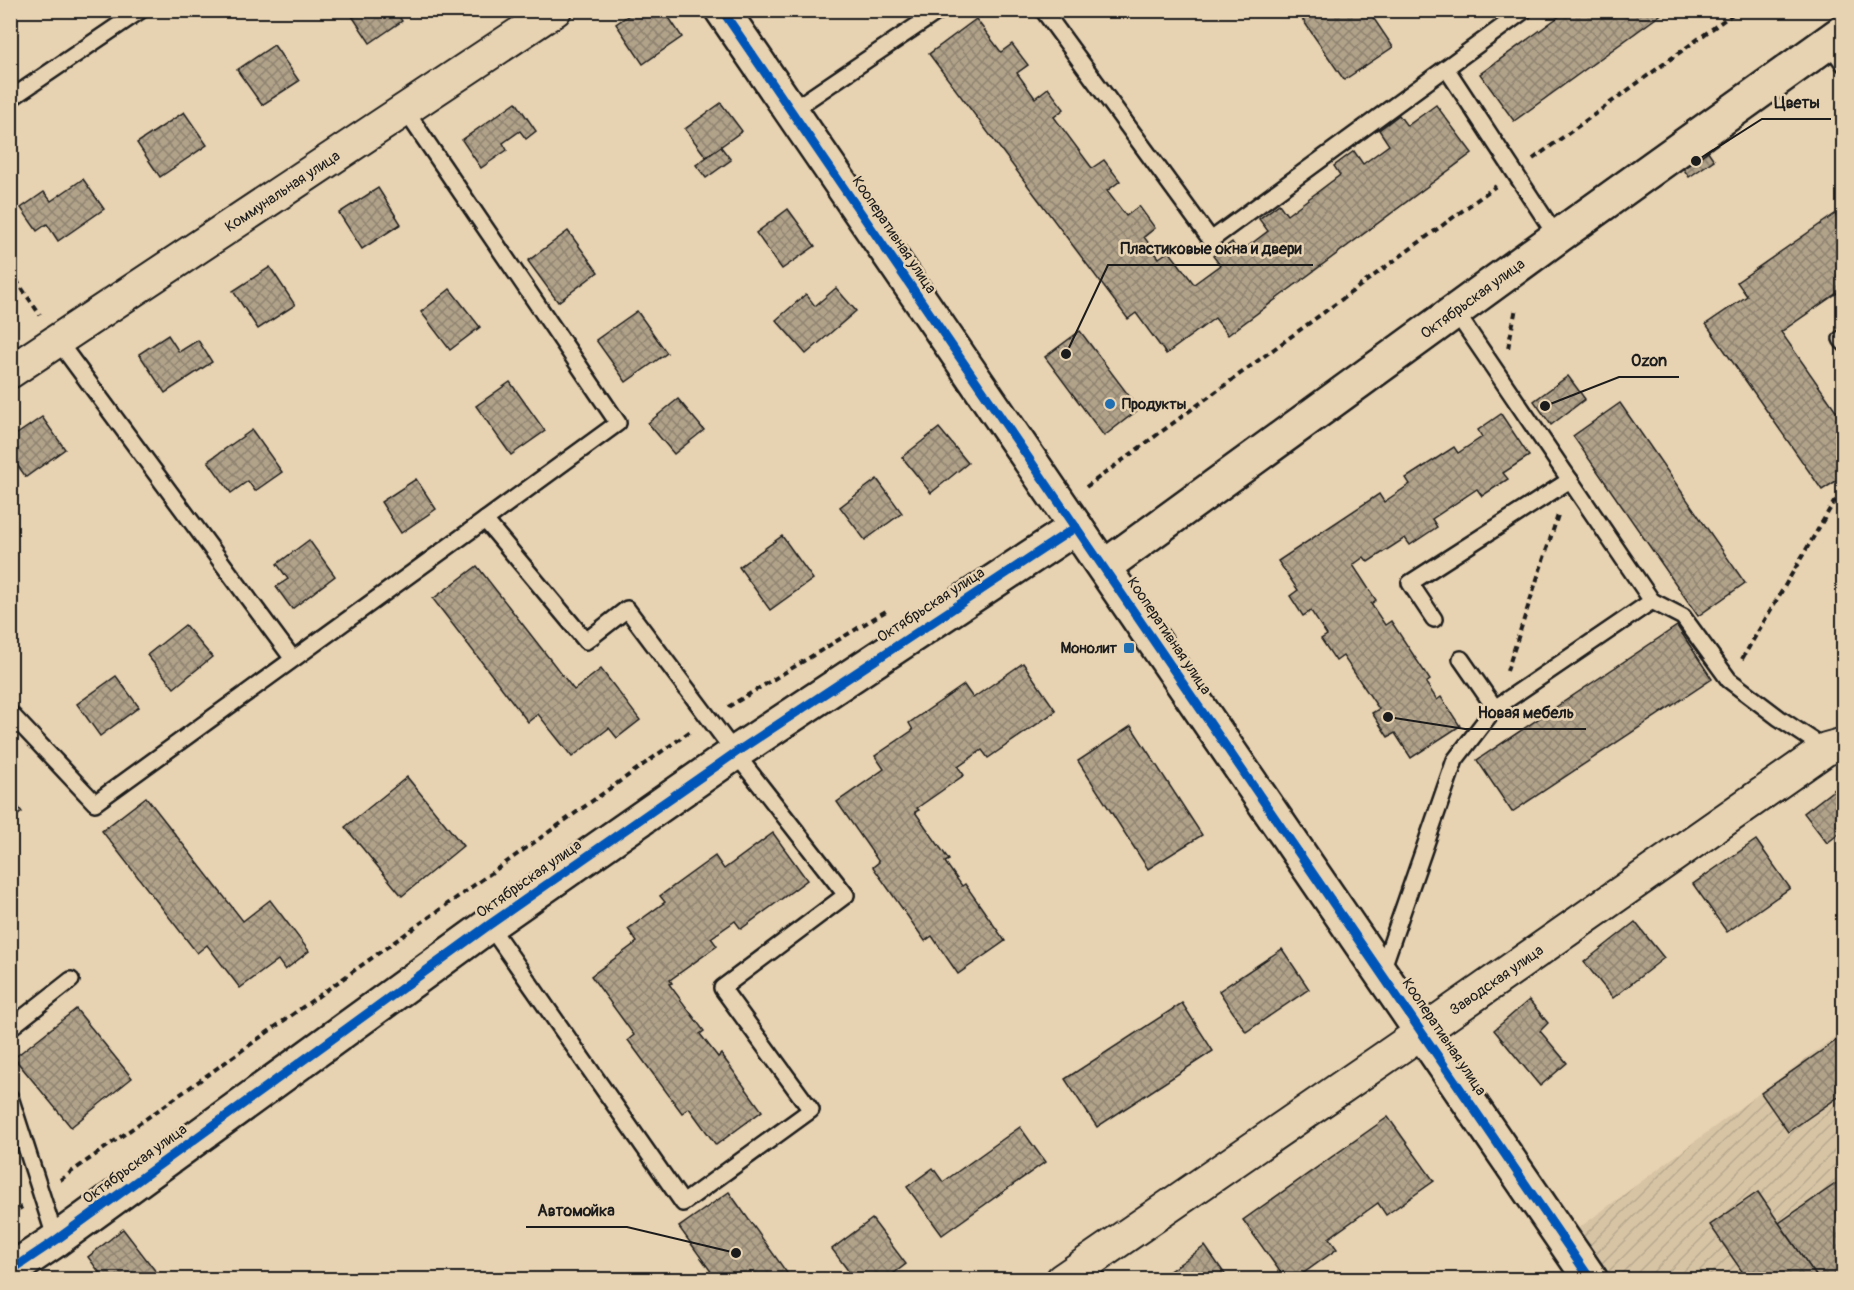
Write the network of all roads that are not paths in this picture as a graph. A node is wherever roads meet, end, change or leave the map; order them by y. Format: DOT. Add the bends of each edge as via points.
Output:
graph roads {
  1 [pos="141,10"];
  2 [pos="555,10"];
  3 [pos="722,10"];
  4 [pos="940,10"];
  5 [pos="1043,10"];
  6 [pos="1525,10"];
  7 [pos="1838,46"];
  8 [pos="1446,68"];
  9 [pos="10,99"];
  10 [pos="405,110"];
  11 [pos="791,111"];
  12 [pos="1557,237"];
  13 [pos="1455,311"];
  14 [pos="1844,337"];
  15 [pos="58,341"];
  16 [pos="1844,343"];
  17 [pos="10,372"];
  18 [pos="1570,480"];
  19 [pos="1068,516"];
  20 [pos="485,520"];
  21 [pos="1104,567"];
  22 [pos="1652,601"];
  23 [pos="1434,619"];
  24 [pos="293,659"];
  25 [pos="1461,659"];
  26 [pos="1495,708"];
  27 [pos="10,712"];
  28 [pos="1835,747"];
  29 [pos="735,753"];
  30 [pos="489,925"];
  31 [pos="1381,973"];
  32 [pos="71,980"];
  33 [pos="10,1028"];
  34 [pos="1422,1032"];
  35 [pos="10,1097"];
  36 [pos="56,1240"];
  37 [pos="13,1263"];
  38 [pos="1062,1280"];
  39 [pos="1591,1280"];
  1 -- 9 [label="lane"];
  2 -- 10 [label="street, Коммунальная улица"];
  3 -- 11 [label="street, Кооперативная улица"];
  4 -- 11 [label="lane"];
  5 -- 8 [label="lane" via="1211,240"];
  6 -- 8 [label="lane"];
  7 -- 12 [label="street, Октябрьская улица"];
  8 -- 12 [label="lane"];
  10 -- 15 [label="street, Коммунальная улица"];
  10 -- 20 [label="lane" via="618,423"];
  11 -- 19 [label="street, Кооперативная улица"];
  12 -- 13 [label="street, Октябрьская улица"];
  13 -- 18 [label="lane"];
  13 -- 21 [label="street, Октябрьская улица"];
  14 -- 16 [label="lane"];
  15 -- 17 [label="street, Коммунальная улица"];
  15 -- 24 [label="lane"];
  18 -- 22 [label="lane"];
  18 -- 23 [label="lane" via="1410,584"];
  19 -- 21 [label="street, Кооперативная улица"];
  19 -- 29 [label="street, Октябрьская улица"];
  20 -- 24 [label="lane"];
  20 -- 29 [label="lane" via="586,641 627,609"];
  21 -- 31 [label="street, Кооперативная улица"];
  22 -- 26 [label="lane"];
  22 -- 28 [label="lane" via="1683,617 1729,680 1779,718"];
  24 -- 27 [label="lane" via="95,803"];
  25 -- 26 [label="lane"];
  26 -- 31 [label="lane" via="1455,760"];
  28 -- 34 [label="street, Заводская улица"];
  29 -- 30 [label="street, Октябрьская улица"];
  29 -- 30 [label="lane" via="846,895 722,988 812,1110 683,1203"];
  30 -- 36 [label="street, Октябрьская улица"];
  31 -- 34 [label="street, Кооперативная улица"];
  32 -- 33 [label="lane"];
  34 -- 38 [label="street, Заводская улица"];
  34 -- 39 [label="street, Кооперативная улица"];
  35 -- 36 [label="lane"];
  36 -- 37 [label="street, Октябрьская улица"];
}
